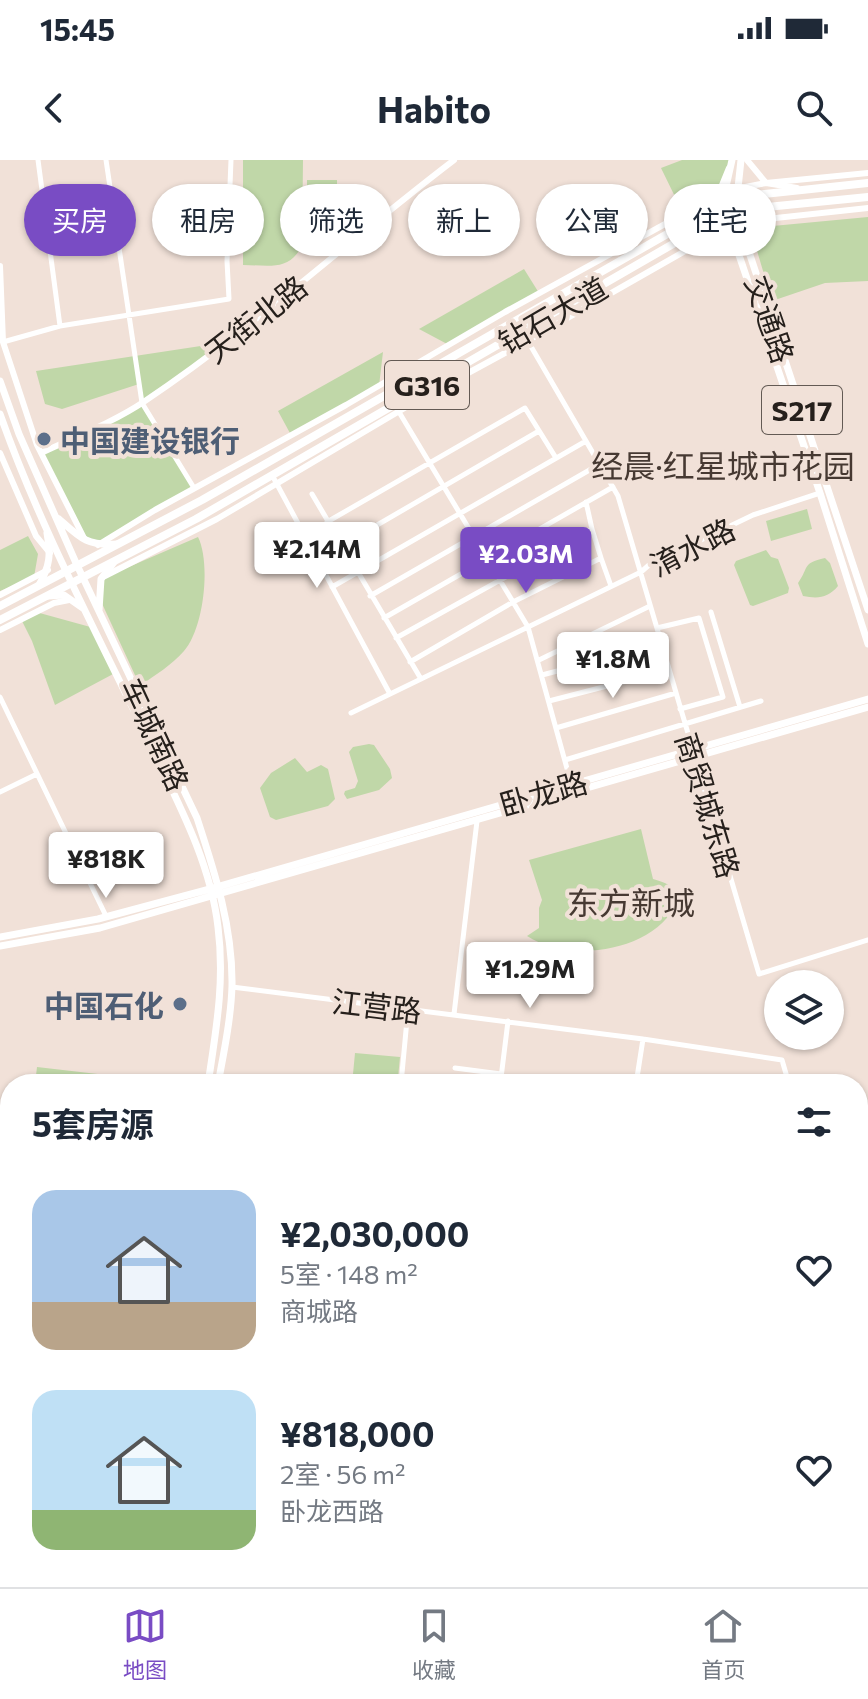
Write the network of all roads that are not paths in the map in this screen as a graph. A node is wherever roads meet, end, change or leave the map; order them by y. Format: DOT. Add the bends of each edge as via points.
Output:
graph roads {
  1 [pos="38,160"];
  2 [pos="106,160"];
  3 [pos="231,160"];
  4 [pos="454,160"];
  5 [pos="747,161"];
  6 [pos="731,163"];
  7 [pos="868,173"];
  8 [pos="766,183"];
  9 [pos="868,183"];
  10 [pos="722,184"];
  11 [pos="727,184"];
  12 [pos="740,184"];
  13 [pos="763,184"];
  14 [pos="804,189"];
  15 [pos="776,190"];
  16 [pos="868,197"];
  17 [pos="776,206"];
  18 [pos="868,208"];
  19 [pos="776,218"];
  20 [pos="664,224"];
  21 [pos="664,233"];
  22 [pos="664,249"];
  23 [pos="677,256"];
  24 [pos="738,256"];
  25 [pos="749,256"];
  26 [pos="0,266"];
  27 [pos="584,268"];
  28 [pos="623,273"];
  29 [pos="589,278"];
  30 [pos="629,283"];
  31 [pos="129,314"];
  32 [pos="60,326"];
  33 [pos="522,331"];
  34 [pos="527,341"];
  35 [pos="3,342"];
  36 [pos="0,381"];
  37 [pos="142,403"];
  38 [pos="396,408"];
  39 [pos="0,414"];
  40 [pos="313,423"];
  41 [pos="539,431"];
  42 [pos="319,433"];
  43 [pos="586,441"];
  44 [pos="0,453"];
  45 [pos="41,453"];
  46 [pos="556,458"];
  47 [pos="241,462"];
  48 [pos="429,462"];
  49 [pos="600,464"];
  50 [pos="247,474"];
  51 [pos="272,474"];
  52 [pos="275,485"];
  53 [pos="444,487"];
  54 [pos="613,487"];
  55 [pos="194,488"];
  56 [pos="820,493"];
  57 [pos="312,494"];
  58 [pos="202,500"];
  59 [pos="586,502"];
  60 [pos="460,514"];
  61 [pos="55,516"];
  62 [pos="193,520"];
  63 [pos="211,522"];
  64 [pos="327,522"];
  65 [pos="46,523"];
  66 [pos="592,529"];
  67 [pos="474,536"];
  68 [pos="86,541"];
  69 [pos="119,543"];
  70 [pos="98,545"];
  71 [pos="341,546"];
  72 [pos="51,554"];
  73 [pos="601,558"];
  74 [pos="487,559"];
  75 [pos="115,560"];
  76 [pos="77,565"];
  77 [pos="48,570"];
  78 [pos="67,570"];
  79 [pos="641,572"];
  80 [pos="356,573"];
  81 [pos="83,577"];
  82 [pos="101,579"];
  83 [pos="500,580"];
  84 [pos="73,582"];
  85 [pos="611,586"];
  86 [pos="37,587"];
  87 [pos="332,587"];
  88 [pos="0,595"];
  89 [pos="370,596"];
  90 [pos="46,597"];
  91 [pos="72,600"];
  92 [pos="513,602"];
  93 [pos="0,606"];
  94 [pos="650,606"];
  95 [pos="85,610"];
  96 [pos="868,610"];
  97 [pos="99,612"];
  98 [pos="711,612"];
  99 [pos="384,618"];
  100 [pos="0,620"];
  101 [pos="528,627"];
  102 [pos="657,628"];
  103 [pos="0,630"];
  104 [pos="396,638"];
  105 [pos="661,644"];
  106 [pos="868,644"];
  107 [pos="539,660"];
  108 [pos="410,662"];
  109 [pos="669,670"];
  110 [pos="542,675"];
  111 [pos="421,679"];
  112 [pos="676,693"];
  113 [pos="390,694"];
  114 [pos="0,697"];
  115 [pos="868,699"];
  116 [pos="549,701"];
  117 [pos="761,701"];
  118 [pos="740,707"];
  119 [pos="868,707"];
  120 [pos="680,709"];
  121 [pos="351,713"];
  122 [pos="685,724"];
  123 [pos="556,728"];
  124 [pos="693,754"];
  125 [pos="565,760"];
  126 [pos="37,774"];
  127 [pos="571,783"];
  128 [pos="0,792"];
  129 [pos="477,821"];
  130 [pos="215,891"];
  131 [pos="106,916"];
  132 [pos="0,937"];
  133 [pos="868,940"];
  134 [pos="0,946"];
  135 [pos="232,987"];
  136 [pos="408,1009"];
  137 [pos="454,1014"];
  138 [pos="508,1021"];
  139 [pos="643,1039"];
  140 [pos="455,1068"];
  141 [pos="209,1074"];
  142 [pos="219,1074"];
  143 [pos="402,1074"];
  144 [pos="501,1074"];
  145 [pos="638,1074"];
  146 [pos="786,1074"];
  1 -- 32 [label="street"];
  2 -- 31 [label="street"];
  3 -- 31 [label="street" via="229,299"];
  4 -- 37 [label="street, 天街北路" via="246,329"];
  5 -- 8 [label="street"];
  5 -- 12 [label="main road, S217"];
  6 -- 10 [label="street"];
  6 -- 11 [label="main road, S217"];
  7 -- 8 [label="street"];
  8 -- 13 [label="street"];
  8 -- 14 [label="street"];
  9 -- 14 [label="highway, 钻石大道 / G316"];
  14 -- 15 [label="highway, 钻石大道 / G316"];
  16 -- 17 [label="highway, 钻石大道 / G316"];
  18 -- 19 [label="street"];
  20 -- 27 [label="street"];
  21 -- 29 [label="highway, 钻石大道 / G316"];
  22 -- 28 [label="highway, 钻石大道 / G316"];
  23 -- 30 [label="street"];
  24 -- 56 [label="main road, 交通路 / S217"];
  25 -- 96 [label="main road, 交通路 / S217"];
  26 -- 35 [label="street"];
  27 -- 29 [label="street"];
  27 -- 40 [label="street"];
  28 -- 30 [label="street"];
  28 -- 33 [label="highway, 钻石大道 / G316"];
  29 -- 42 [label="highway, 钻石大道 / G316"];
  30 -- 34 [label="street"];
  31 -- 32 [label="street"];
  31 -- 37 [label="street"];
  32 -- 35 [label="street"];
  33 -- 34 [label="street, 商贸城东路"];
  33 -- 38 [label="highway, 钻石大道 / G316"];
  34 -- 38 [label="street"];
  34 -- 43 [label="street, 商贸城东路"];
  35 -- 45 [label="street"];
  36 -- 61 [label="main road, 车城南路"];
  37 -- 45 [label="street, 天街北路"];
  37 -- 55 [label="street"];
  38 -- 48 [label="street"];
  38 -- 51 [label="highway, 钻石大道 / G316"];
  38 -- 52 [label="street"];
  39 -- 65 [label="main road"];
  40 -- 42 [label="street"];
  40 -- 47 [label="street"];
  41 -- 46 [label="street"];
  41 -- 48 [label="street" via="525,408"];
  41 -- 53 [label="street"];
  42 -- 50 [label="highway, 钻石大道 / G316"];
  43 -- 46 [label="street"];
  43 -- 49 [label="street, 商贸城东路"];
  44 -- 72 [label="street" via="36,536"];
  45 -- 68 [label="street"];
  46 -- 60 [label="street"];
  47 -- 50 [label="street"];
  47 -- 55 [label="street"];
  48 -- 53 [label="street"];
  48 -- 64 [label="street"];
  49 -- 54 [label="street, 商贸城东路"];
  49 -- 67 [label="street"];
  50 -- 58 [label="highway, 钻石大道 / G316"];
  51 -- 52 [label="street"];
  51 -- 62 [label="highway, 钻石大道 / G316"];
  52 -- 63 [label="street"];
  52 -- 87 [label="street"];
  53 -- 60 [label="street"];
  53 -- 71 [label="street"];
  54 -- 59 [label="street"];
  54 -- 79 [label="street, 商贸城东路"];
  55 -- 58 [label="street"];
  55 -- 70 [label="street"];
  56 -- 79 [label="street, 淯水路" via="753,515"];
  56 -- 106 [label="main road, 交通路 / S217"];
  57 -- 64 [label="street"];
  58 -- 69 [label="highway, 钻石大道 / G316"];
  59 -- 66 [label="street"];
  59 -- 74 [label="street"];
  60 -- 67 [label="street"];
  60 -- 80 [label="street"];
  61 -- 68 [label="main road"];
  61 -- 76 [label="main road, 车城南路"];
  62 -- 63 [label="street"];
  62 -- 75 [label="highway, 钻石大道 / G316"];
  63 -- 82 [label="street"];
  64 -- 71 [label="street"];
  65 -- 72 [label="main road"];
  65 -- 78 [label="main road, 车城南路"];
  66 -- 73 [label="street"];
  66 -- 83 [label="street"];
  67 -- 74 [label="street"];
  67 -- 89 [label="street"];
  68 -- 70 [label="main road"];
  69 -- 70 [label="main road"];
  69 -- 76 [label="highway, 钻石大道 / G316"];
  71 -- 80 [label="street"];
  72 -- 77 [label="main road"];
  73 -- 85 [label="street"];
  73 -- 92 [label="street"];
  74 -- 83 [label="street"];
  74 -- 99 [label="street"];
  75 -- 81 [label="highway, 钻石大道 / G316"];
  75 -- 82 [label="main road"];
  76 -- 78 [label="highway, 钻石大道 / G316"];
  76 -- 81 [label="main road, 车城南路"];
  77 -- 86 [label="main road"];
  77 -- 88 [label="street"];
  78 -- 84 [label="main road, 车城南路"];
  78 -- 86 [label="highway, 钻石大道 / G316"];
  79 -- 85 [label="street, 淯水路"];
  79 -- 94 [label="street, 商贸城东路"];
  80 -- 87 [label="street"];
  80 -- 89 [label="street"];
  81 -- 84 [label="highway, 钻石大道 / G316"];
  81 -- 97 [label="main road, 车城南路"];
  82 -- 97 [label="main road"];
  83 -- 92 [label="street"];
  83 -- 104 [label="street"];
  84 -- 90 [label="highway, 钻石大道 / G316"];
  84 -- 95 [label="main road, 车城南路"];
  85 -- 101 [label="street, 淯水路"];
  86 -- 93 [label="highway, 钻石大道 / G316"];
  87 -- 113 [label="street"];
  89 -- 99 [label="street"];
  90 -- 91 [label="main road" via="64,595"];
  90 -- 100 [label="highway, 钻石大道 / G316"];
  91 -- 95 [label="main road"];
  91 -- 103 [label="street" via="54,603"];
  92 -- 101 [label="street"];
  92 -- 108 [label="street"];
  94 -- 102 [label="street, 商贸城东路"];
  94 -- 107 [label="street"];
  95 -- 130 [label="main road, 车城南路"];
  97 -- 130 [label="main road, 车城南路" via="197,818"];
  98 -- 118 [label="street"];
  99 -- 104 [label="street"];
  101 -- 107 [label="street"];
  101 -- 111 [label="street, 淯水路"];
  102 -- 105 [label="street, 商贸城东路"];
  102 -- 120 [label="street" via="699,618 723,697"];
  104 -- 108 [label="street"];
  105 -- 109 [label="street, 商贸城东路"];
  105 -- 110 [label="street"];
  107 -- 110 [label="street"];
  108 -- 111 [label="street"];
  109 -- 112 [label="street, 商贸城东路"];
  109 -- 116 [label="street"];
  110 -- 116 [label="street"];
  111 -- 113 [label="street, 淯水路"];
  112 -- 120 [label="street, 商贸城东路"];
  112 -- 123 [label="street"];
  113 -- 121 [label="street, 淯水路"];
  114 -- 126 [label="street"];
  115 -- 124 [label="main road, 卧龙路"];
  116 -- 123 [label="street"];
  117 -- 118 [label="street"];
  118 -- 122 [label="street"];
  119 -- 124 [label="main road, 卧龙路"];
  120 -- 122 [label="street, 商贸城东路"];
  122 -- 124 [label="street, 商贸城东路"];
  122 -- 125 [label="street"];
  123 -- 125 [label="street"];
  124 -- 127 [label="main road, 卧龙路"];
  124 -- 129 [label="main road, 卧龙路"];
  124 -- 133 [label="street, 商贸城东路" via="759,974"];
  125 -- 127 [label="street"];
  126 -- 128 [label="street"];
  126 -- 131 [label="street"];
  127 -- 130 [label="main road, 卧龙路"];
  129 -- 130 [label="main road, 卧龙路"];
  129 -- 137 [label="street"];
  130 -- 131 [label="main road"];
  130 -- 134 [label="main road" via="100,928"];
  130 -- 135 [label="main road, 车城南路" via="227,925"];
  130 -- 141 [label="main road, 车城南路" via="222,986"];
  131 -- 132 [label="main road"];
  135 -- 136 [label="street, 江营路"];
  135 -- 142 [label="main road, 车城南路"];
  136 -- 137 [label="street, 江营路"];
  136 -- 143 [label="street"];
  137 -- 138 [label="street, 江营路"];
  138 -- 139 [label="street, 江营路"];
  138 -- 144 [label="street"];
  139 -- 145 [label="street"];
  139 -- 146 [label="street, 江营路" via="782,1060"];
  140 -- 144 [label="street"];
}
